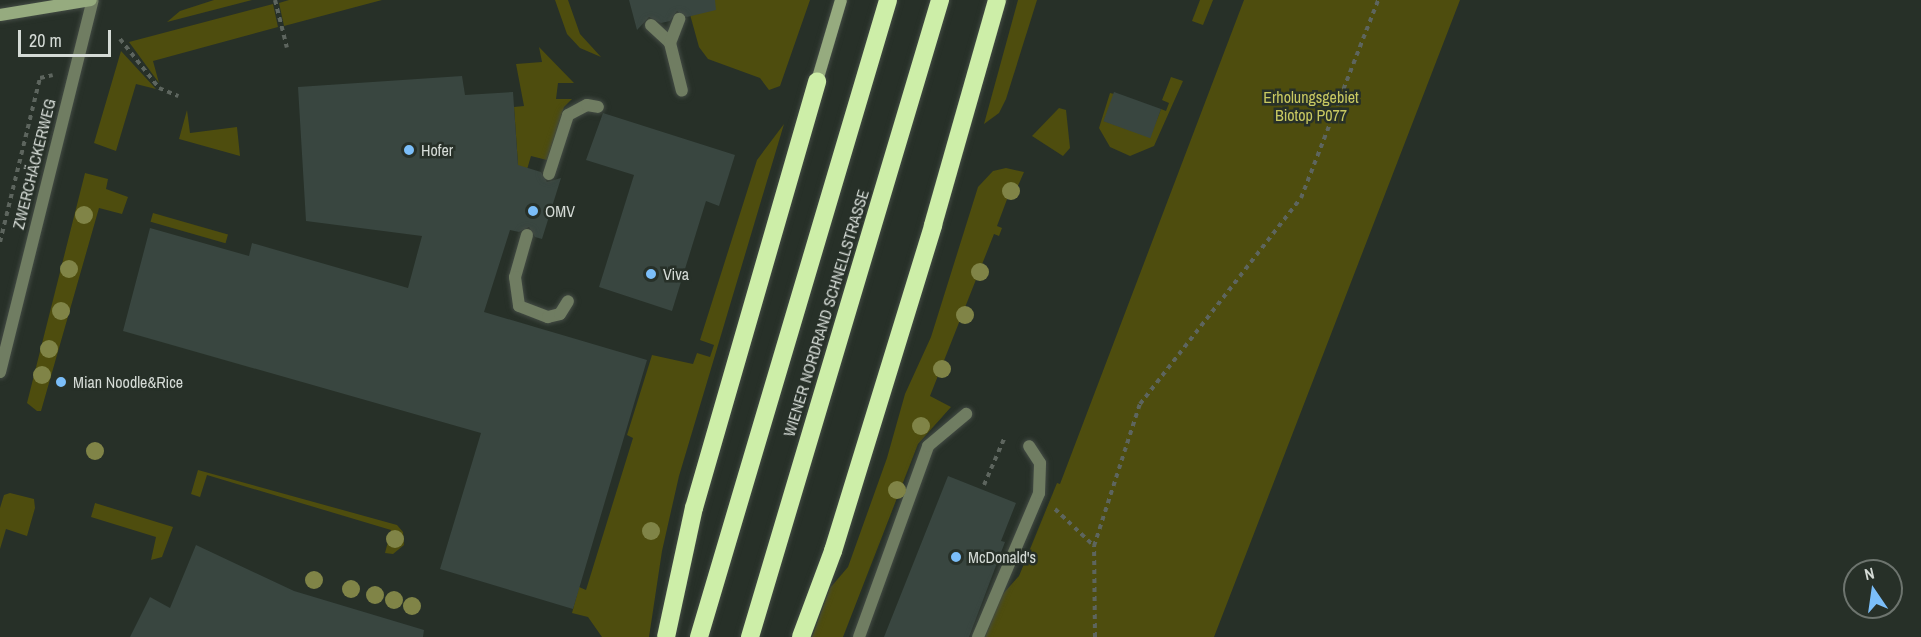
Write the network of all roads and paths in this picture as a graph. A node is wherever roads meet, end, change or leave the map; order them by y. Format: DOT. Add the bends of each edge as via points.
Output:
graph roads {
  1 [pos="92,0"];
  2 [pos="275,0"];
  3 [pos="841,0"];
  4 [pos="888,0"];
  5 [pos="940,0"];
  6 [pos="997,0"];
  7 [pos="1378,0"];
  8 [pos="0,15"];
  9 [pos="679,19"];
  10 [pos="651,25"];
  11 [pos="120,39"];
  12 [pos="670,43"];
  13 [pos="287,48"];
  14 [pos="40,78"];
  15 [pos="817,81"];
  16 [pos="682,91"];
  17 [pos="178,96"];
  18 [pos="598,107"];
  19 [pos="549,174"];
  20 [pos="527,235"];
  21 [pos="0,242"];
  22 [pos="568,302"];
  23 [pos="0,372"];
  24 [pos="966,414"];
  25 [pos="1004,439"];
  26 [pos="1029,446"];
  27 [pos="984,485"];
  28 [pos="1039,494"];
  29 [pos="1094,546"];
  30 [pos="666,637"];
  31 [pos="699,637"];
  32 [pos="750,637"];
  33 [pos="801,637"];
  34 [pos="859,637"];
  35 [pos="978,637"];
  36 [pos="1095,637"];
  1 -- 8 [label="main road"];
  1 -- 23 [label="street, ZWERCHÄCKERWEG"];
  2 -- 13 [label="path"];
  3 -- 15 [label="main road"];
  4 -- 31 [label="highway, WIENER NORDRAND SCHNELLSTRASSE"];
  5 -- 32 [label="highway, WIENER NORDRAND SCHNELLSTRASSE"];
  6 -- 33 [label="highway" via="923,259 833,551"];
  7 -- 29 [label="path" via="1301,198 1140,404"];
  9 -- 12 [label="street"];
  10 -- 12 [label="street"];
  11 -- 17 [label="path" via="159,88"];
  12 -- 16 [label="street"];
  14 -- 21 [label="path"];
  15 -- 30 [label="highway" via="700,486"];
  18 -- 19 [label="street" via="586,105 568,115"];
  20 -- 22 [label="street" via="515,277 519,306 548,317 560,314"];
  24 -- 34 [label="street" via="928,446"];
  25 -- 27 [label="path"];
  26 -- 28 [label="street" via="1040,463"];
  28 -- 29 [label="path"];
  28 -- 35 [label="street"];
  29 -- 36 [label="path"];
}
